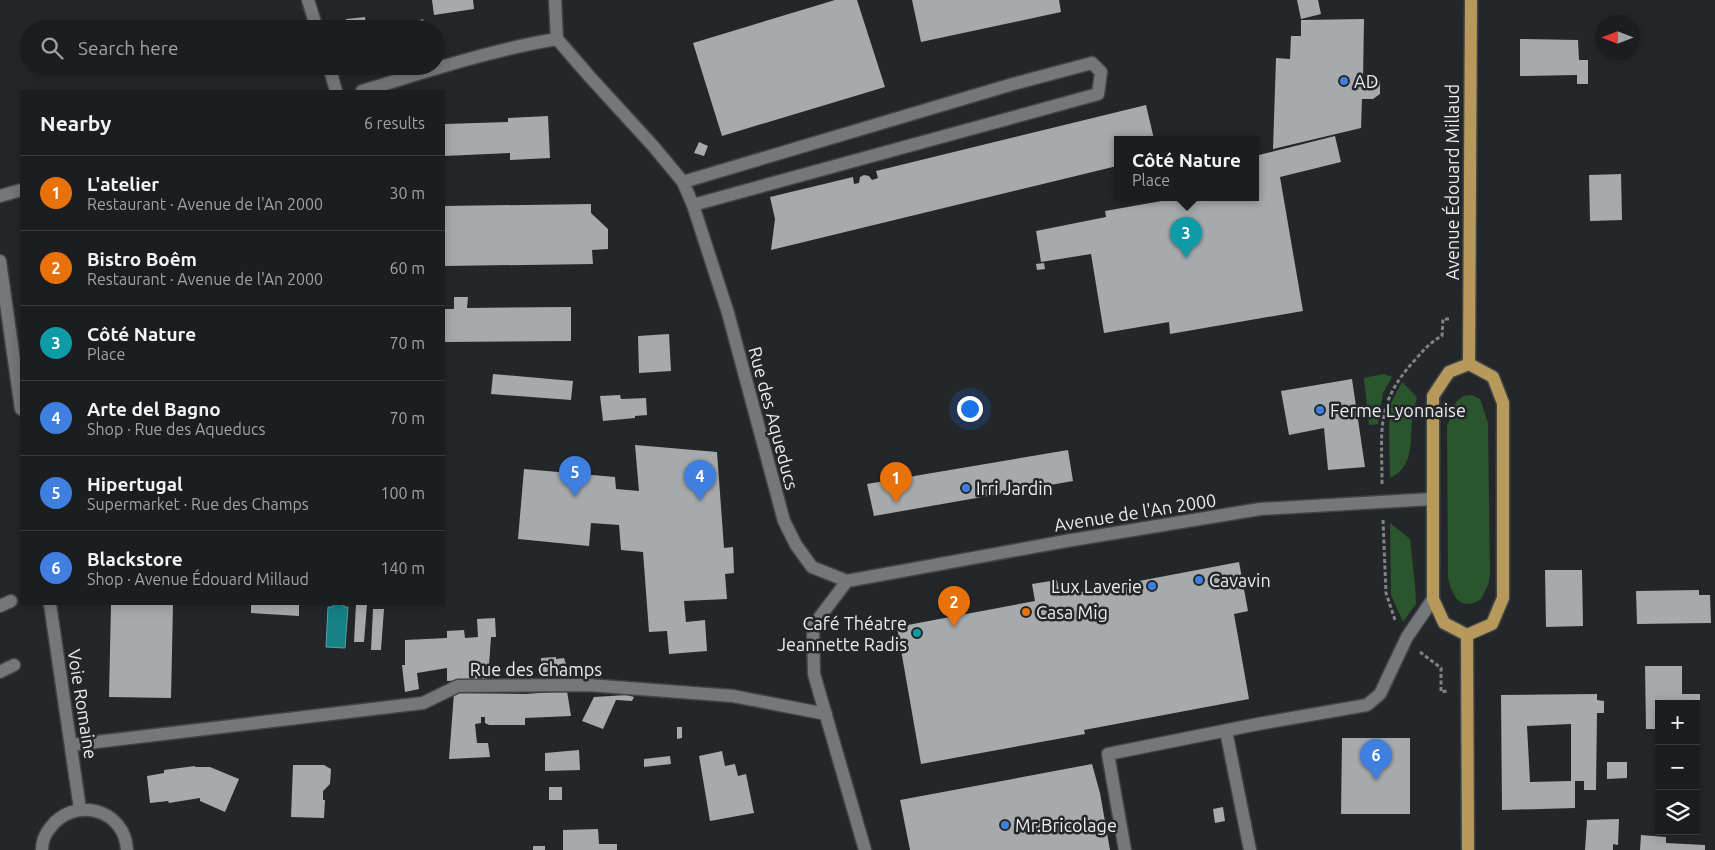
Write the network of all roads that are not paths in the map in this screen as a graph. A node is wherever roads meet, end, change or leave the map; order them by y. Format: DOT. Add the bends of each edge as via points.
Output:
graph roads {
  1 [pos="308,0"];
  2 [pos="555,0"];
  3 [pos="1471,0"];
  4 [pos="314,20"];
  5 [pos="557,39"];
  6 [pos="445,66"];
  7 [pos="332,75"];
  8 [pos="415,75"];
  9 [pos="336,90"];
  10 [pos="365,90"];
  11 [pos="683,182"];
  12 [pos="20,190"];
  13 [pos="0,196"];
  14 [pos="693,205"];
  15 [pos="0,261"];
  16 [pos="1469,364"];
  17 [pos="20,402"];
  18 [pos="1432,499"];
  19 [pos="847,581"];
  20 [pos="1433,600"];
  21 [pos="50,605"];
  22 [pos="1467,635"];
  23 [pos="14,665"];
  24 [pos="0,672"];
  25 [pos="826,714"];
  26 [pos="1226,731"];
  27 [pos="71,745"];
  28 [pos="80,809"];
  29 [pos="42,850"];
  30 [pos="127,850"];
  31 [pos="865,850"];
  32 [pos="1125,850"];
  33 [pos="1250,850"];
  34 [pos="1468,850"];
  1 -- 4 [label="street"];
  2 -- 5 [label="street"];
  3 -- 16 [label="main road, Avenue Édouard Millaud"];
  5 -- 6 [label="street"];
  5 -- 11 [label="street, Rue des Aqueducs"];
  7 -- 9 [label="street"];
  8 -- 10 [label="street"];
  11 -- 14 [label="street, Rue des Aqueducs"];
  11 -- 14 [label="street" via="1092,63 1101,72 1098,94"];
  12 -- 13 [label="street"];
  14 -- 19 [label="street, Rue des Aqueducs" via="728,313 784,521 812,568"];
  15 -- 17 [label="street"];
  16 -- 18 [label="main road" via="1449,372 1433,396"];
  16 -- 22 [label="main road" via="1493,377 1503,403 1503,598 1492,624"];
  18 -- 19 [label="street, Avenue de l'An 2000" via="1260,509"];
  18 -- 20 [label="main road"];
  19 -- 25 [label="street" via="813,626 814,674"];
  20 -- 22 [label="main road" via="1444,623"];
  20 -- 26 [label="street" via="1407,637 1380,694 1367,705"];
  21 -- 27 [label="street, Voie Romaine"];
  22 -- 34 [label="main road"];
  23 -- 24 [label="street"];
  25 -- 27 [label="street, Rue des Champs" via="733,696 588,685 458,686 424,703"];
  25 -- 31 [label="street"];
  26 -- 32 [label="street" via="1108,754"];
  26 -- 33 [label="street"];
  27 -- 28 [label="street, Voie Romaine"];
  28 -- 29 [label="street" via="55,821 46,833"];
  28 -- 30 [label="street" via="105,814 115,822 123,832"];
}
